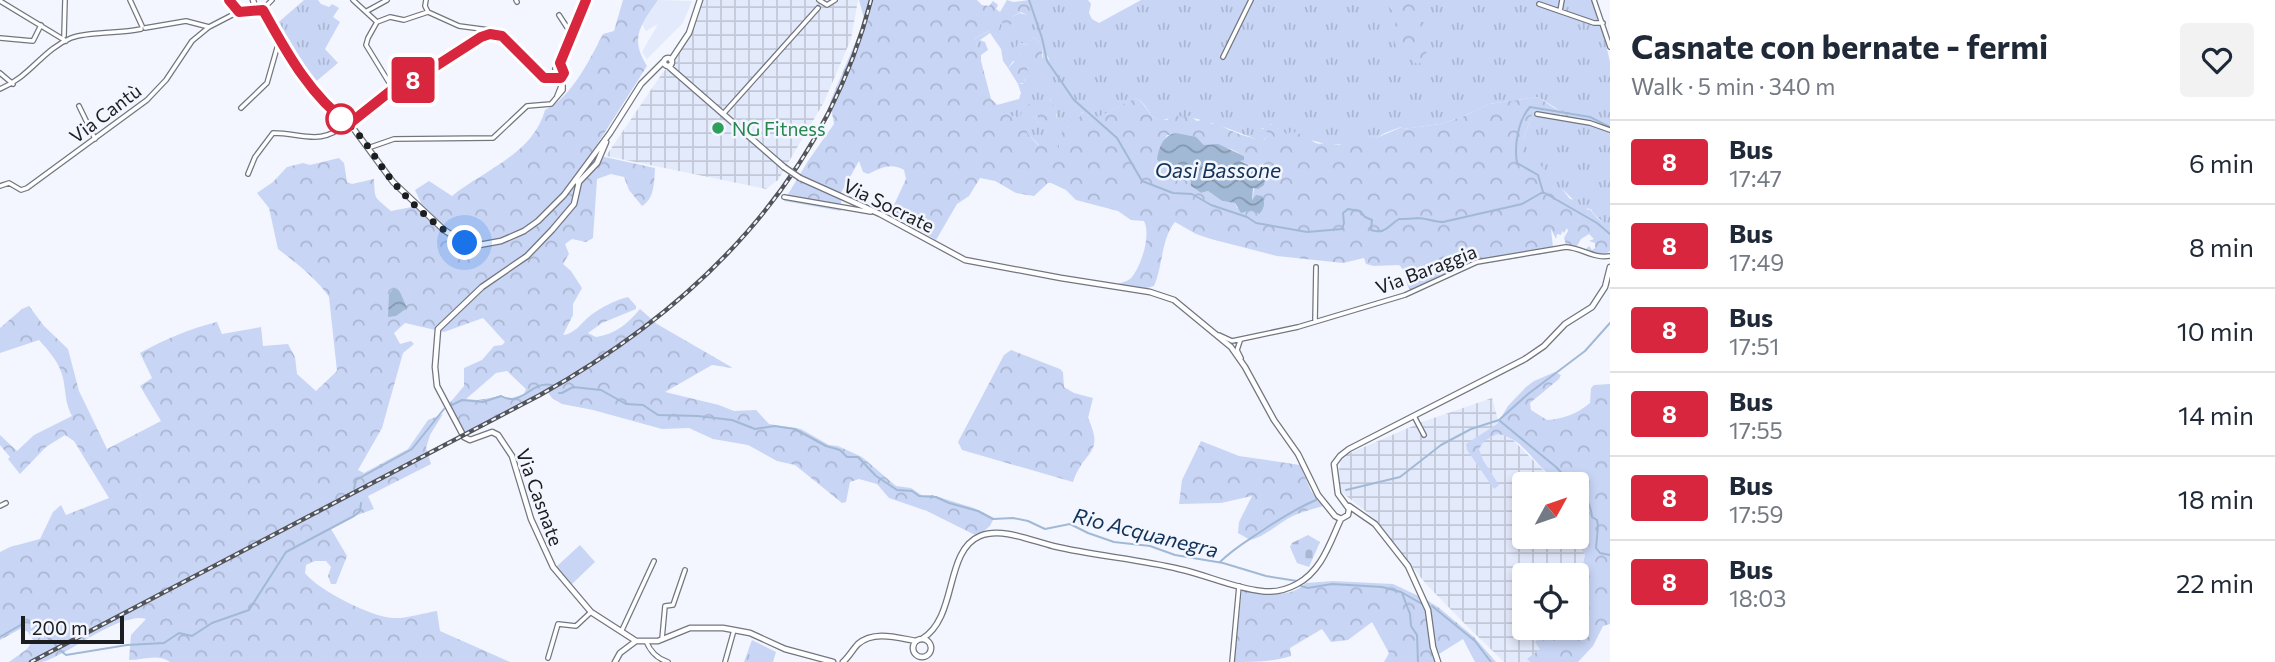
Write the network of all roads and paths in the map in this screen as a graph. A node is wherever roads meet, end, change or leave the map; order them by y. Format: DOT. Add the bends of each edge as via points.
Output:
graph roads {
  1 [pos="65,0"];
  2 [pos="130,0"];
  3 [pos="229,0"];
  4 [pos="253,0"];
  5 [pos="272,0"];
  6 [pos="353,0"];
  7 [pos="387,0"];
  8 [pos="426,0"];
  9 [pos="586,0"];
  10 [pos="700,0"];
  11 [pos="835,0"];
  12 [pos="1251,0"];
  13 [pos="1562,0"];
  14 [pos="1594,0"];
  15 [pos="0,1"];
  16 [pos="820,1"];
  17 [pos="1539,4"];
  18 [pos="825,5"];
  19 [pos="818,8"];
  20 [pos="259,9"];
  21 [pos="367,11"];
  22 [pos="1560,11"];
  23 [pos="239,12"];
  24 [pos="428,12"];
  25 [pos="559,15"];
  26 [pos="377,22"];
  27 [pos="1603,23"];
  28 [pos="41,25"];
  29 [pos="143,27"];
  30 [pos="209,27"];
  31 [pos="494,34"];
  32 [pos="572,35"];
  33 [pos="0,38"];
  34 [pos="65,39"];
  35 [pos="279,41"];
  36 [pos="1610,47"];
  37 [pos="1223,57"];
  38 [pos="668,62"];
  39 [pos="560,63"];
  40 [pos="562,69"];
  41 [pos="554,70"];
  42 [pos="0,73"];
  43 [pos="542,75"];
  44 [pos="563,76"];
  45 [pos="557,78"];
  46 [pos="13,83"];
  47 [pos="0,89"];
  48 [pos="393,89"];
  49 [pos="557,98"];
  50 [pos="79,106"];
  51 [pos="241,108"];
  52 [pos="724,113"];
  53 [pos="1537,114"];
  54 [pos="348,124"];
  55 [pos="1610,130"];
  56 [pos="94,139"];
  57 [pos="368,148"];
  58 [pos="594,161"];
  59 [pos="248,174"];
  60 [pos="579,182"];
  61 [pos="0,186"];
  62 [pos="569,190"];
  63 [pos="784,197"];
  64 [pos="880,214"];
  65 [pos="1610,256"];
  66 [pos="1316,267"];
  67 [pos="1610,267"];
  68 [pos="1315,321"];
  69 [pos="1214,331"];
  70 [pos="1240,341"];
  71 [pos="1231,347"];
  72 [pos="1244,366"];
  73 [pos="1414,416"];
  74 [pos="1424,435"];
  75 [pos="1323,501"];
  76 [pos="1338,501"];
  77 [pos="6,503"];
  78 [pos="0,506"];
  79 [pos="1349,506"];
  80 [pos="1331,510"];
  81 [pos="1340,517"];
  82 [pos="1366,517"];
  83 [pos="654,561"];
  84 [pos="685,570"];
  85 [pos="1239,586"];
  86 [pos="591,611"];
  87 [pos="622,630"];
  88 [pos="734,630"];
  89 [pos="932,632"];
  90 [pos="662,639"];
  91 [pos="903,639"];
  92 [pos="919,640"];
  93 [pos="636,641"];
  94 [pos="646,641"];
  95 [pos="913,648"];
  96 [pos="930,648"];
  97 [pos="921,657"];
  98 [pos="548,658"];
  99 [pos="660,661"];
  100 [pos="615,662"];
  101 [pos="668,662"];
  102 [pos="727,662"];
  103 [pos="833,662"];
  104 [pos="843,662"];
  105 [pos="930,662"];
  106 [pos="1233,662"];
  107 [pos="1438,662"];
  1 -- 34 [label="street"];
  2 -- 29 [label="street"];
  3 -- 23 [label="street"];
  4 -- 20 [label="street"];
  5 -- 20 [label="street"];
  6 -- 21 [label="street"];
  7 -- 21 [label="street"];
  8 -- 24 [label="street"];
  9 -- 32 [label="street"];
  10 -- 38 [label="street" via="689,33"];
  11 -- 18 [label="street"];
  12 -- 37 [label="street"];
  13 -- 22 [label="street"];
  14 -- 27 [label="street"];
  15 -- 28 [label="street"];
  16 -- 18 [label="street"];
  16 -- 19 [label="street"];
  17 -- 22 [label="street"];
  18 -- 19 [label="street"];
  19 -- 52 [label="street"];
  20 -- 23 [label="street"];
  20 -- 35 [label="street"];
  21 -- 26 [label="street"];
  22 -- 27 [label="street"];
  23 -- 30 [label="street"];
  24 -- 26 [label="street"];
  24 -- 31 [label="street"];
  25 -- 32 [label="street"];
  26 -- 48 [label="street" via="366,45"];
  27 -- 36 [label="street"];
  28 -- 33 [label="street" via="33,41"];
  28 -- 34 [label="street"];
  29 -- 30 [label="street" via="186,21"];
  29 -- 34 [label="street"];
  30 -- 56 [label="street, Via Cantù" via="190,44 153,94"];
  31 -- 43 [label="street" via="506,38"];
  31 -- 48 [label="street" via="481,37"];
  32 -- 39 [label="street"];
  34 -- 46 [label="street"];
  35 -- 51 [label="street" via="267,83"];
  35 -- 54 [label="street" via="327,106"];
  38 -- 52 [label="street"];
  38 -- 58 [label="street" via="650,75"];
  39 -- 40 [label="street"];
  39 -- 41 [label="street"];
  40 -- 41 [label="street"];
  40 -- 44 [label="street"];
  41 -- 43 [label="street"];
  41 -- 45 [label="street"];
  42 -- 46 [label="street"];
  43 -- 45 [label="street"];
  44 -- 45 [label="street"];
  44 -- 49 [label="street" via="565,85"];
  45 -- 49 [label="street" via="561,86"];
  46 -- 47 [label="street"];
  48 -- 54 [label="street"];
  49 -- 57 [label="street" via="549,106 527,106 493,138 394,139"];
  50 -- 56 [label="street"];
  52 -- 64 [label="street, Via Socrate, bridge" via="800,178"];
  53 -- 55 [label="street"];
  54 -- 57 [label="street"];
  54 -- 59 [label="street" via="320,137 273,133"];
  56 -- 61 [label="street, Via Cantù" via="24,190 9,183"];
  57 -- 62 [label="street" via="399,187 444,230 471,244 494,243 524,231"];
  58 -- 60 [label="street"];
  58 -- 62 [label="street"];
  60 -- 62 [label="street"];
  60 -- 86 [label="street, Via Casnate" via="574,204 527,256 482,287 442,324 436,335 435,367 437,386 462,434 470,440 489,432 498,435 512,456 547,558"];
  63 -- 64 [label="street"];
  64 -- 69 [label="street, Via Socrate" via="965,260 1174,300"];
  65 -- 68 [label="street, Via Baraggia" via="1566,247 1477,262 1405,295"];
  66 -- 68 [label="street"];
  67 -- 73 [label="street" via="1601,297 1544,346"];
  68 -- 70 [label="street, Via Baraggia"];
  69 -- 70 [label="street" via="1227,340"];
  69 -- 71 [label="street"];
  70 -- 71 [label="street, Via Baraggia"];
  70 -- 72 [label="street" via="1237,350"];
  71 -- 72 [label="street"];
  72 -- 75 [label="street"];
  73 -- 74 [label="street"];
  73 -- 76 [label="street" via="1340,456 1334,464"];
  75 -- 76 [label="street"];
  75 -- 80 [label="street"];
  76 -- 79 [label="street"];
  76 -- 80 [label="street"];
  77 -- 78 [label="street"];
  79 -- 81 [label="street" via="1349,512"];
  79 -- 82 [label="street"];
  80 -- 81 [label="street"];
  81 -- 82 [label="street"];
  81 -- 85 [label="street" via="1315,570 1296,585 1272,592"];
  82 -- 107 [label="street" via="1413,575 1428,610"];
  83 -- 87 [label="street"];
  84 -- 90 [label="street" via="673,604 666,606"];
  85 -- 89 [label="street" via="1175,568 990,533 978,537 964,551 943,615"];
  85 -- 106 [label="street"];
  86 -- 87 [label="street, Via Casnate"];
  86 -- 98 [label="street" via="576,626 558,624"];
  87 -- 93 [label="street, Via Casnate"];
  88 -- 90 [label="street" via="690,628"];
  88 -- 102 [label="street"];
  88 -- 103 [label="street"];
  89 -- 92 [label="street"];
  89 -- 96 [label="street"];
  90 -- 94 [label="street"];
  91 -- 92 [label="street"];
  91 -- 95 [label="street"];
  91 -- 104 [label="street" via="868,638"];
  92 -- 95 [label="street"];
  92 -- 96 [label="street"];
  93 -- 94 [label="street"];
  93 -- 100 [label="street" via="622,650"];
  94 -- 99 [label="street"];
  95 -- 97 [label="street"];
  96 -- 97 [label="street"];
  96 -- 105 [label="street"];
  97 -- 105 [label="street"];
  99 -- 101 [label="street"];
}
